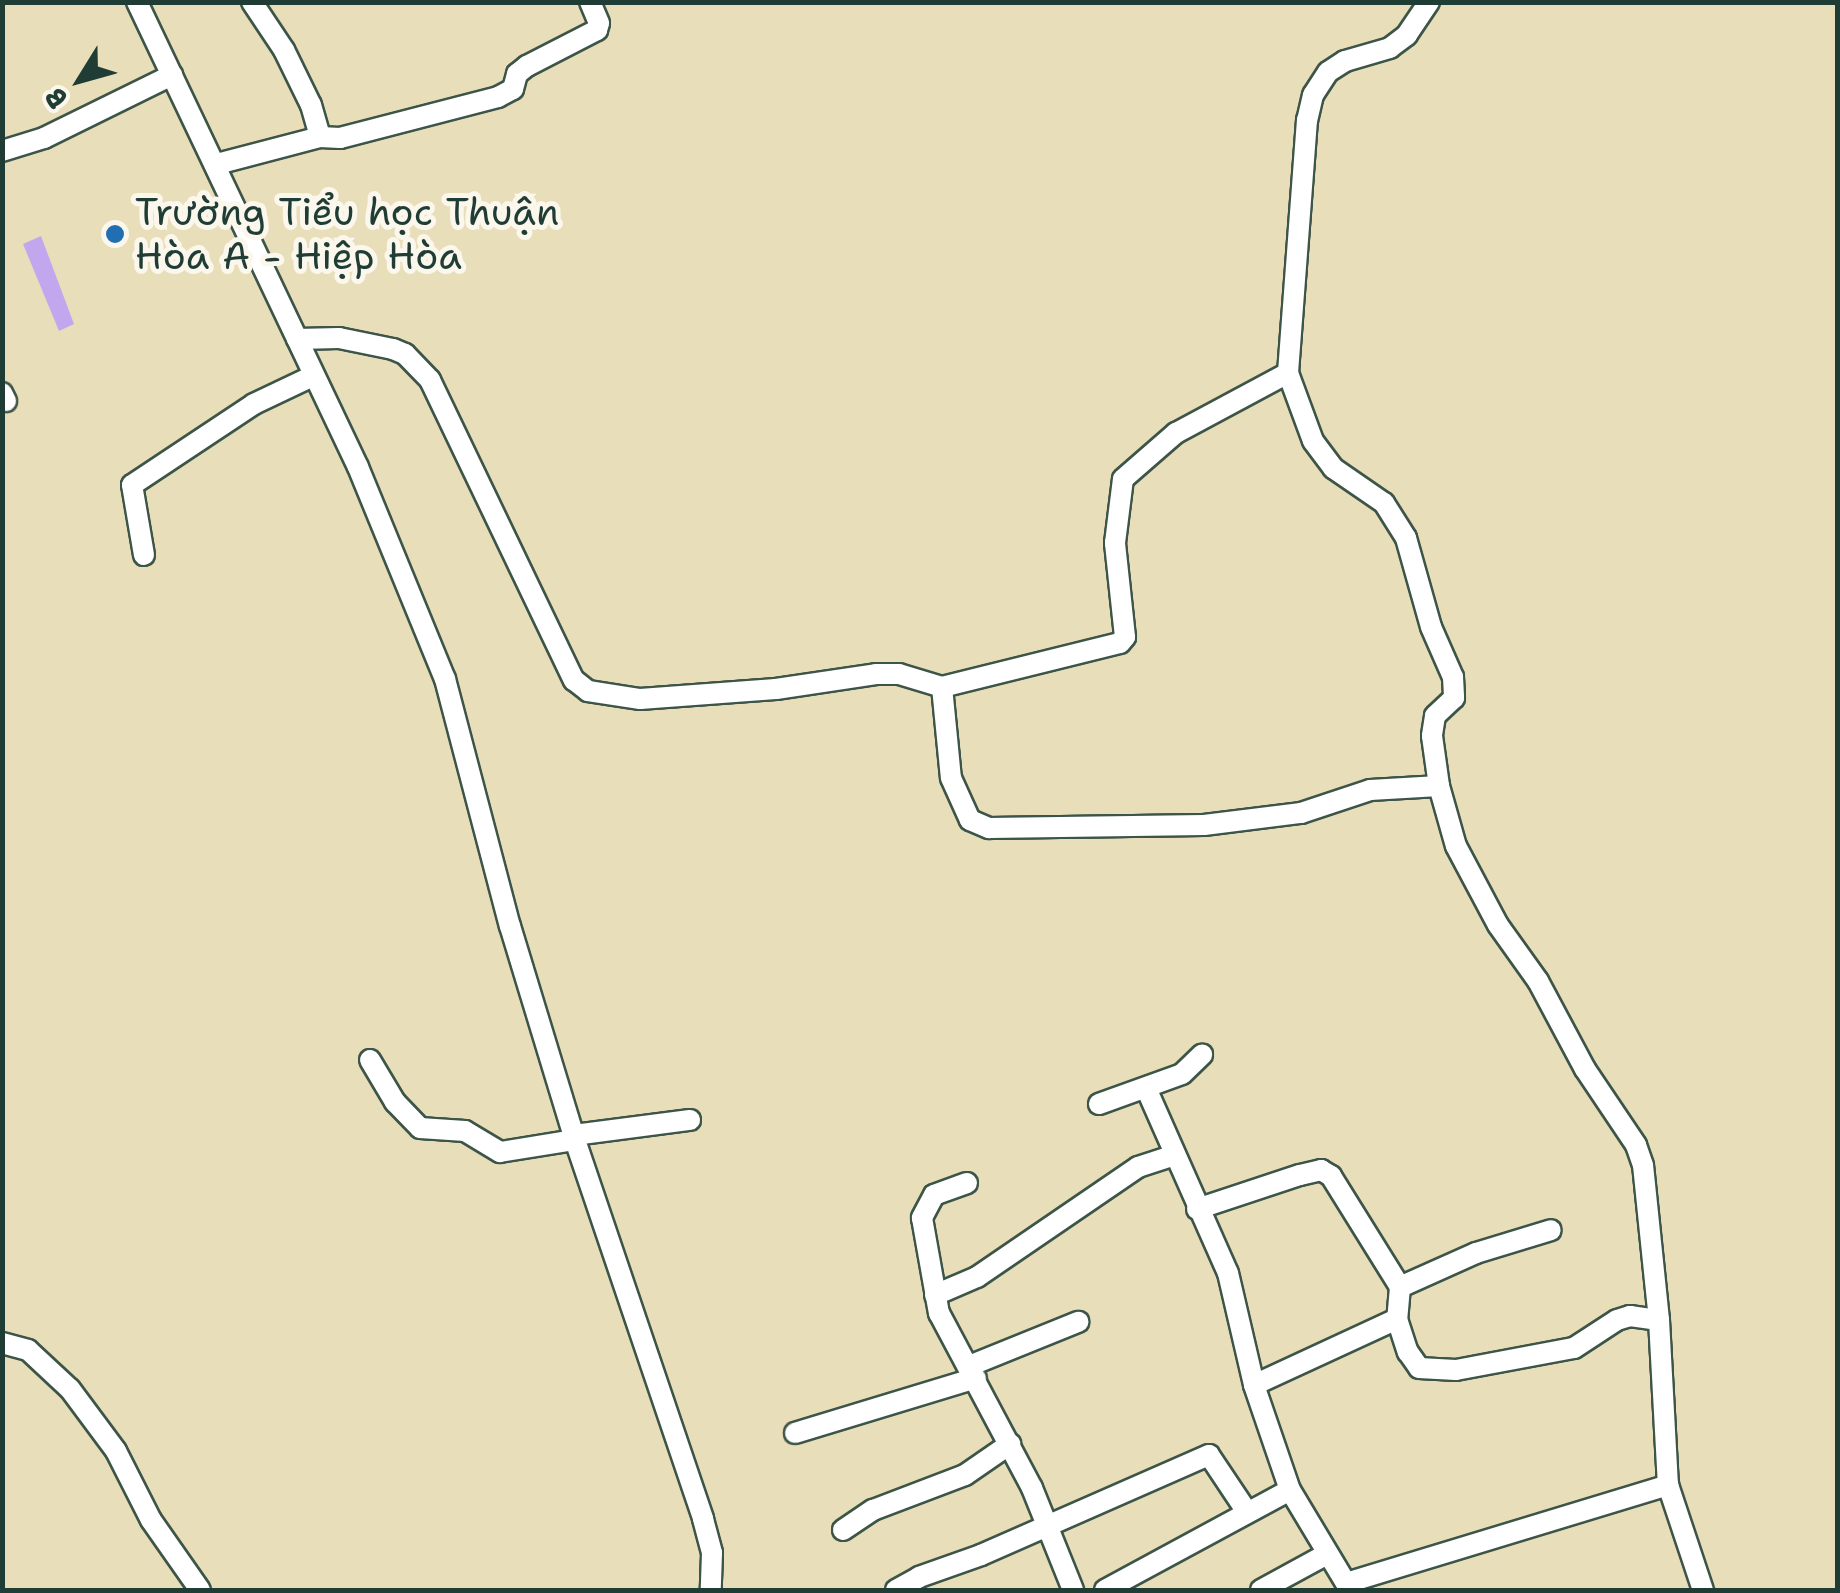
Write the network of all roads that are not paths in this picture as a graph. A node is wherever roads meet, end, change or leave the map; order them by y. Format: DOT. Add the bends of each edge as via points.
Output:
graph roads {
  1 [pos="137,2"];
  2 [pos="252,2"];
  3 [pos="590,2"];
  4 [pos="1430,2"];
  5 [pos="172,75"];
  6 [pos="320,137"];
  7 [pos="2,150"];
  8 [pos="217,164"];
  9 [pos="297,339"];
  10 [pos="1288,373"];
  11 [pos="313,376"];
  12 [pos="144,555"];
  13 [pos="942,687"];
  14 [pos="1439,786"];
  15 [pos="1202,1055"];
  16 [pos="370,1060"];
  17 [pos="1146,1088"];
  18 [pos="1099,1104"];
  19 [pos="690,1120"];
  20 [pos="574,1137"];
  21 [pos="1174,1155"];
  22 [pos="966,1183"];
  23 [pos="1196,1208"];
  24 [pos="1551,1230"];
  25 [pos="1400,1286"];
  26 [pos="935,1294"];
  27 [pos="1397,1320"];
  28 [pos="1659,1320"];
  29 [pos="1078,1322"];
  30 [pos="2,1343"];
  31 [pos="973,1372"];
  32 [pos="1254,1384"];
  33 [pos="795,1433"];
  34 [pos="1010,1444"];
  35 [pos="1668,1486"];
  36 [pos="1290,1490"];
  37 [pos="1247,1512"];
  38 [pos="1048,1526"];
  39 [pos="843,1530"];
  40 [pos="1327,1554"];
  41 [pos="1348,1587"];
  42 [pos="200,1590"];
  43 [pos="712,1590"];
  44 [pos="896,1590"];
  45 [pos="1073,1590"];
  46 [pos="1105,1590"];
  47 [pos="1261,1590"];
  48 [pos="1703,1590"];
  1 -- 5 [label="street"];
  2 -- 6 [label="street" via="284,50"];
  3 -- 6 [label="street" via="598,30 526,66 513,89 498,97 340,138"];
  4 -- 10 [label="street" via="1407,35 1390,48 1345,61 1313,95"];
  5 -- 7 [label="street" via="44,138"];
  5 -- 8 [label="street"];
  6 -- 8 [label="street"];
  8 -- 9 [label="street"];
  9 -- 11 [label="street"];
  9 -- 13 [label="street" via="339,338 393,349 430,380 580,687 669,699 899,674"];
  10 -- 13 [label="street" via="1176,433 1123,479 1114,544 1125,637 1120,643"];
  10 -- 14 [label="street" via="1313,441 1350,483 1384,502 1406,538 1453,677 1454,698 1435,716"];
  11 -- 12 [label="street" via="254,404 132,485"];
  11 -- 20 [label="street" via="445,678"];
  13 -- 14 [label="street" via="951,778 970,820 989,828 1204,825 1301,813 1370,790"];
  14 -- 28 [label="street" via="1476,888 1636,1145"];
  15 -- 17 [label="street" via="1182,1074"];
  16 -- 20 [label="street" via="394,1102 420,1128 465,1131 500,1152"];
  17 -- 18 [label="street"];
  17 -- 21 [label="street"];
  19 -- 20 [label="street"];
  20 -- 43 [label="street" via="703,1520"];
  21 -- 23 [label="street"];
  21 -- 26 [label="street" via="1138,1167 977,1277"];
  22 -- 26 [label="street" via="934,1194 922,1218"];
  23 -- 25 [label="street" via="1321,1170 1332,1176"];
  23 -- 32 [label="street" via="1239,1308"];
  24 -- 25 [label="street"];
  25 -- 27 [label="street"];
  26 -- 31 [label="street" via="938,1313"];
  27 -- 28 [label="street" via="1419,1368 1434,1372 1574,1348 1630,1316"];
  27 -- 32 [label="street"];
  28 -- 35 [label="street"];
  29 -- 31 [label="street"];
  30 -- 42 [label="street" via="28,1350 70,1389"];
  31 -- 33 [label="street"];
  31 -- 34 [label="street"];
  32 -- 36 [label="street"];
  34 -- 38 [label="street"];
  34 -- 39 [label="street" via="966,1475 872,1510"];
  35 -- 41 [label="street"];
  35 -- 48 [label="street"];
  36 -- 37 [label="street"];
  36 -- 40 [label="street"];
  37 -- 38 [label="street" via="1209,1456"];
  37 -- 46 [label="street"];
  38 -- 44 [label="street"];
  38 -- 45 [label="street"];
  40 -- 41 [label="street"];
  40 -- 47 [label="street"];
}
